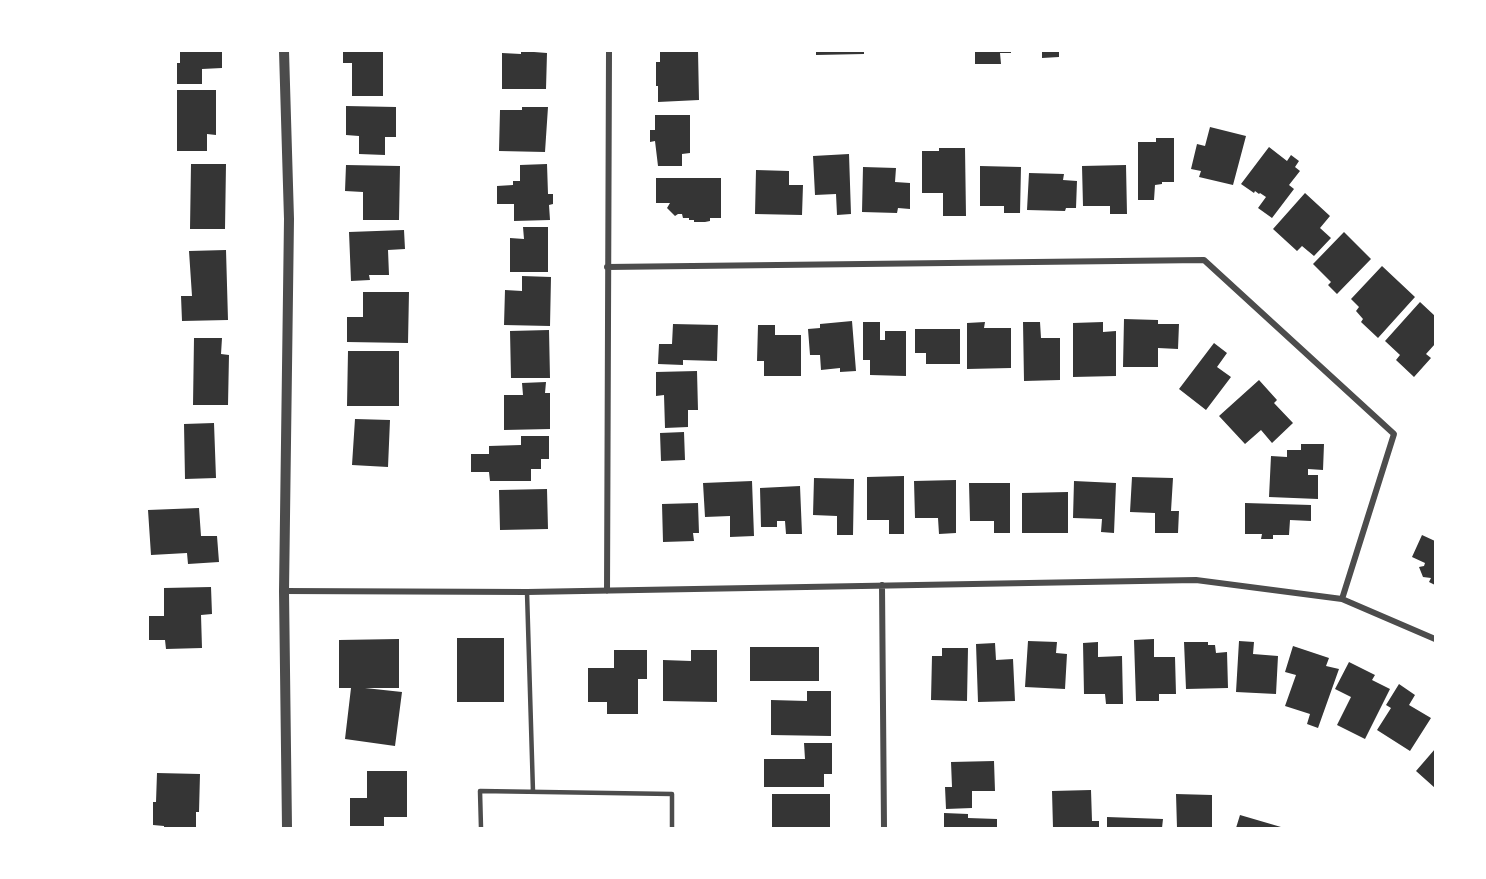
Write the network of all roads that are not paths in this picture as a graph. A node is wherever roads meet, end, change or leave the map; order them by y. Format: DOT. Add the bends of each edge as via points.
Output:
graph roads {
  1 [pos="284,51"];
  2 [pos="609,51"];
  3 [pos="607,267"];
  4 [pos="882,585"];
  5 [pos="284,591"];
  6 [pos="607,591"];
  7 [pos="527,592"];
  8 [pos="1342,599"];
  9 [pos="1435,639"];
  10 [pos="533,792"];
  11 [pos="287,828"];
  12 [pos="481,828"];
  13 [pos="672,828"];
  14 [pos="884,828"];
  1 -- 5 [label="street" via="289,219"];
  2 -- 3 [label="street"];
  3 -- 6 [label="street"];
  3 -- 8 [label="street" via="1204,260 1394,434"];
  4 -- 6 [label="street"];
  4 -- 8 [label="street" via="1196,580"];
  4 -- 14 [label="street"];
  5 -- 7 [label="street"];
  5 -- 11 [label="street"];
  6 -- 7 [label="street"];
  7 -- 10 [label="lane"];
  8 -- 9 [label="street"];
  10 -- 12 [label="lane" via="480,791"];
  10 -- 13 [label="lane" via="672,794"];
}
